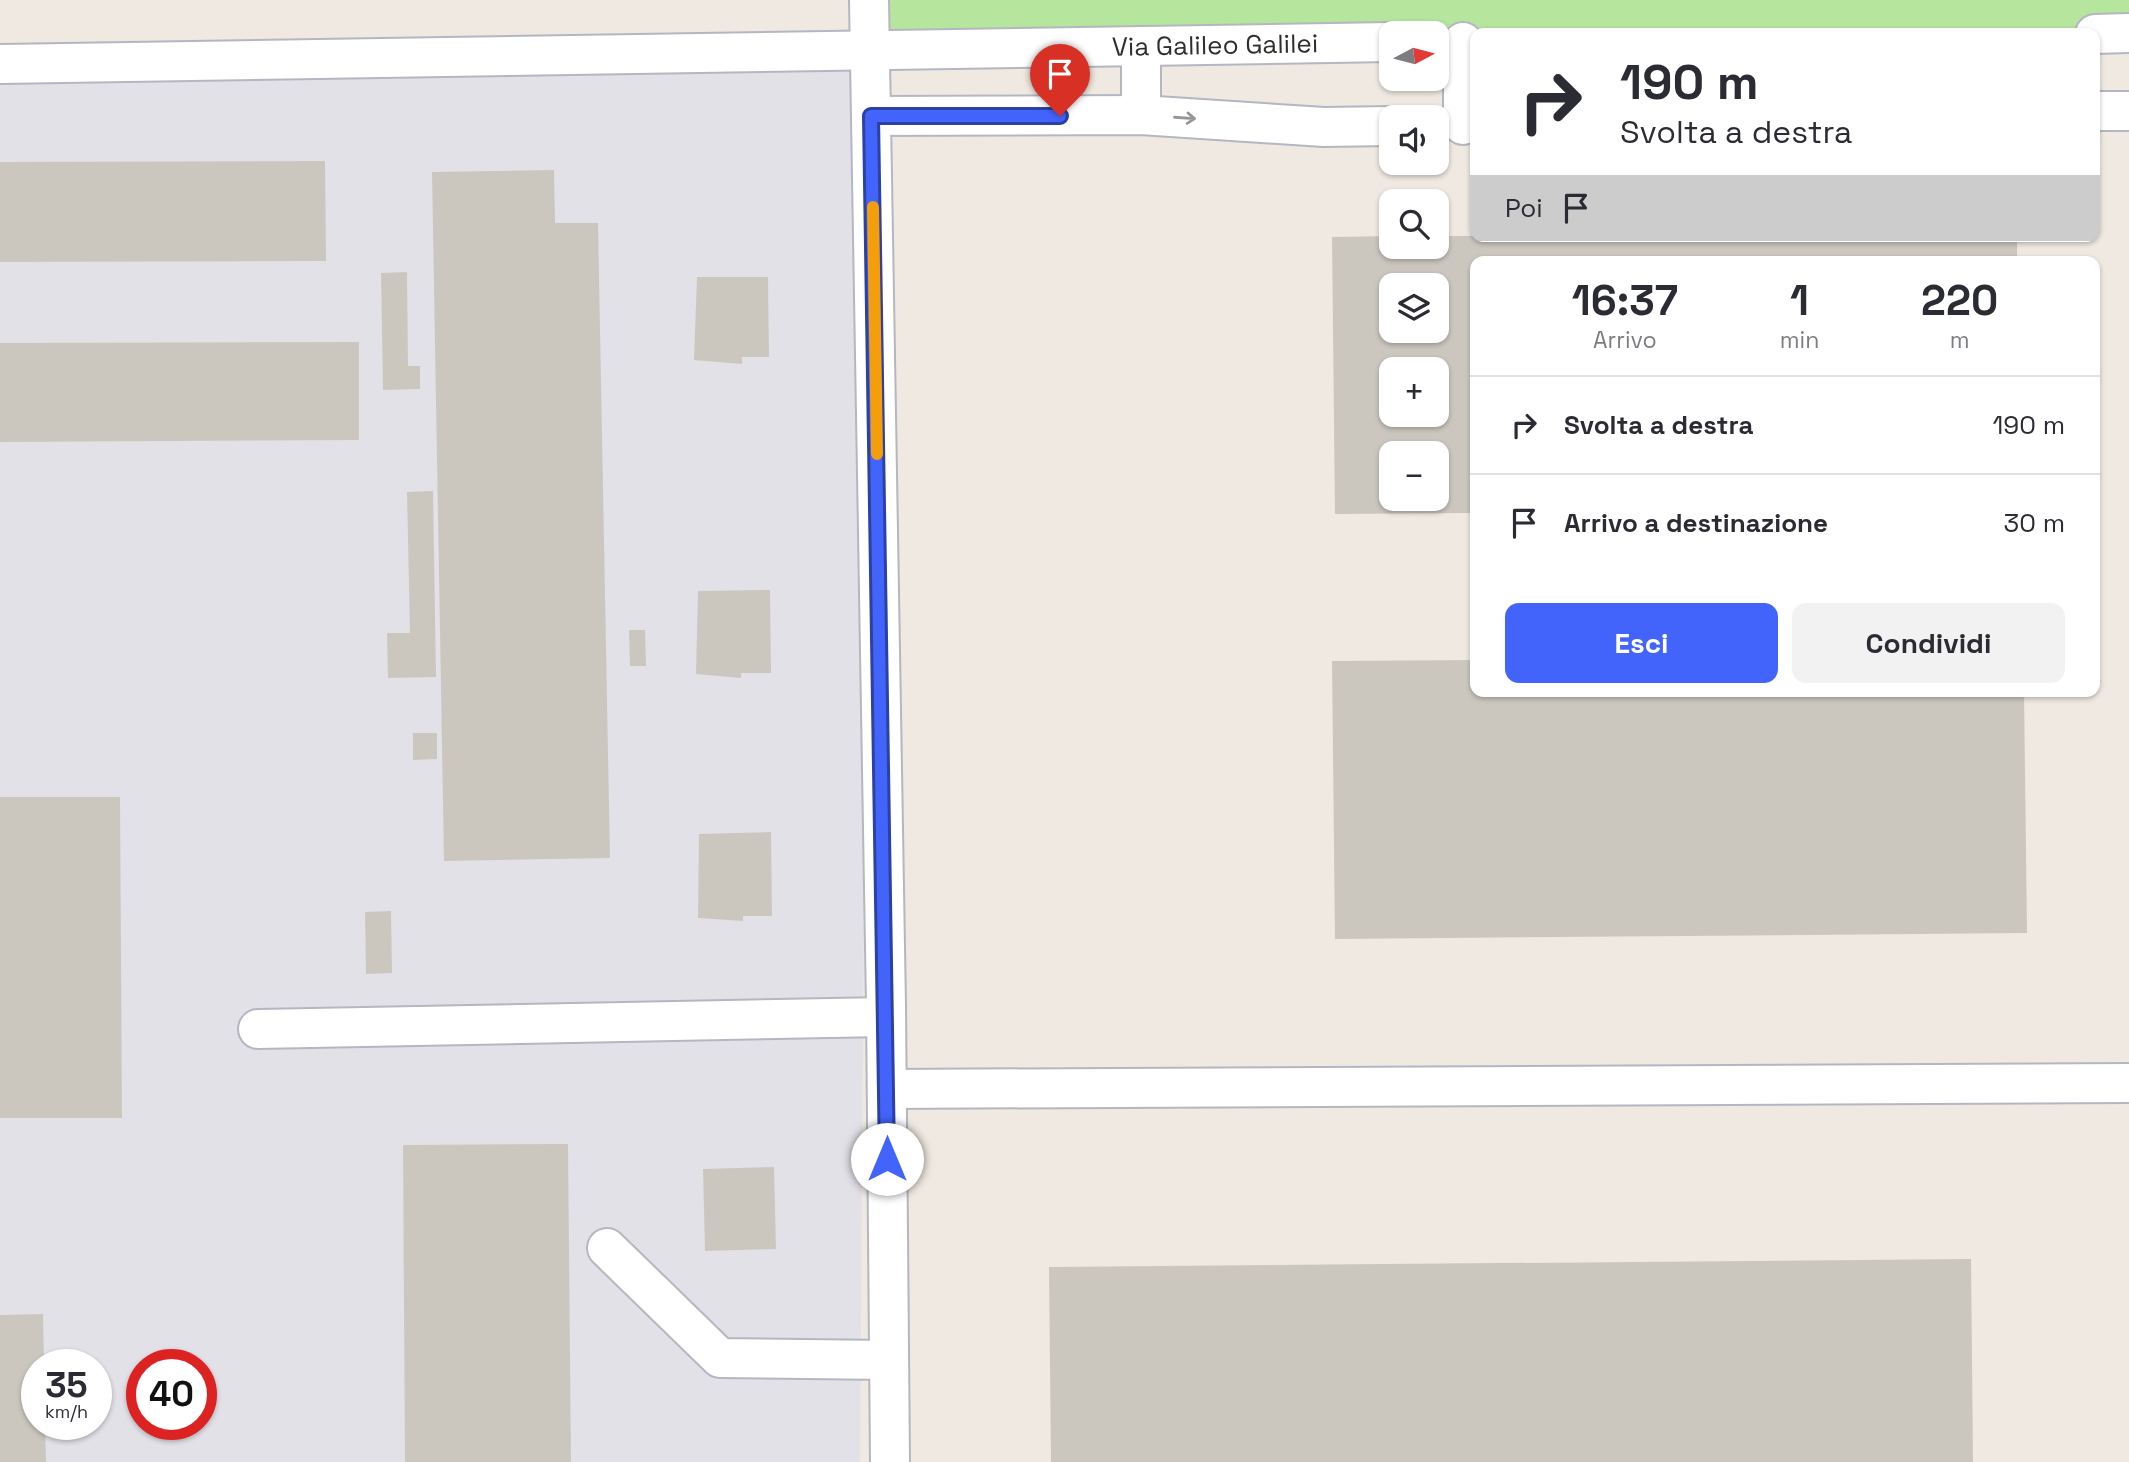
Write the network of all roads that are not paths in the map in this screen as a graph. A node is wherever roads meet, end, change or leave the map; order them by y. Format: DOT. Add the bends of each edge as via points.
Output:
graph roads {
  1 [pos="869,0"];
  2 [pos="2129,33"];
  3 [pos="2100,34"];
  4 [pos="1458,42"];
  5 [pos="1379,43"];
  6 [pos="1141,46"];
  7 [pos="870,49"];
  8 [pos="0,64"];
  9 [pos="2100,111"];
  10 [pos="2129,111"];
  11 [pos="1141,115"];
  12 [pos="871,116"];
  13 [pos="1458,125"];
  14 [pos="1379,126"];
  15 [pos="886,1017"];
  16 [pos="258,1029"];
  17 [pos="2129,1083"];
  18 [pos="887,1089"];
  19 [pos="607,1248"];
  20 [pos="889,1360"];
  21 [pos="890,1462"];
  1 -- 7 [label="street"];
  2 -- 3 [label="street"];
  4 -- 13 [label="street"];
  5 -- 6 [label="street, Via Galileo Galilei"];
  6 -- 7 [label="street, Via Galileo Galilei"];
  6 -- 11 [label="street"];
  7 -- 8 [label="street, Via Galileo Galilei"];
  7 -- 12 [label="street"];
  9 -- 10 [label="street"];
  11 -- 12 [label="street"];
  11 -- 14 [label="street, one-way"];
  12 -- 15 [label="street"];
  15 -- 16 [label="street"];
  15 -- 18 [label="street"];
  17 -- 18 [label="street"];
  18 -- 20 [label="street"];
  19 -- 20 [label="street" via="720,1358"];
  20 -- 21 [label="street"];
}
